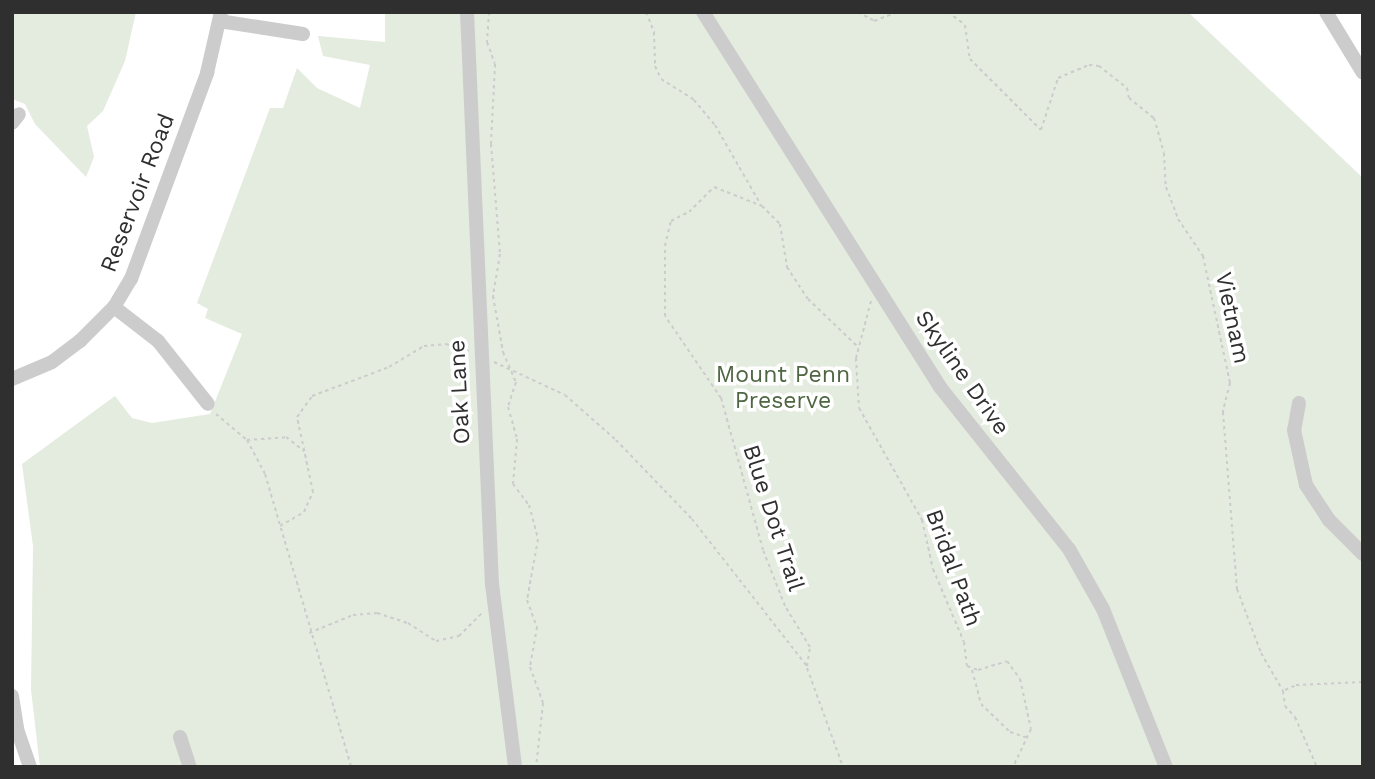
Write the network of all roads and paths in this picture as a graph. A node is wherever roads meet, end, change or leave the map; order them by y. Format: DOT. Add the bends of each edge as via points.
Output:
graph roads {
  1 [pos="467,12"];
  2 [pos="489,12"];
  3 [pos="646,12"];
  4 [pos="703,12"];
  5 [pos="858,12"];
  6 [pos="897,12"];
  7 [pos="948,12"];
  8 [pos="1326,12"];
  9 [pos="220,17"];
  10 [pos="303,34"];
  11 [pos="1363,73"];
  12 [pos="762,206"];
  13 [pos="874,298"];
  14 [pos="114,307"];
  15 [pos="858,347"];
  16 [pos="480,356"];
  17 [pos="510,368"];
  18 [pos="12,379"];
  19 [pos="1299,403"];
  20 [pos="208,404"];
  21 [pos="247,440"];
  22 [pos="305,451"];
  23 [pos="280,526"];
  24 [pos="1363,554"];
  25 [pos="495,607"];
  26 [pos="309,634"];
  27 [pos="807,666"];
  28 [pos="971,669"];
  29 [pos="1363,682"];
  30 [pos="1283,691"];
  31 [pos="12,696"];
  32 [pos="180,737"];
  33 [pos="1030,739"];
  34 [pos="30,767"];
  35 [pos="190,767"];
  36 [pos="351,767"];
  37 [pos="516,767"];
  38 [pos="536,767"];
  39 [pos="843,767"];
  40 [pos="1013,767"];
  41 [pos="1166,767"];
  42 [pos="1317,767"];
  1 -- 16 [label="street, Oak Lane"];
  2 -- 17 [label="path" via="487,42 495,64 491,144 500,254 493,296"];
  3 -- 12 [label="path" via="661,79 694,100 715,125"];
  4 -- 41 [label="street, Skyline Drive" via="940,387 1076,560 1115,637"];
  5 -- 6 [label="path" via="874,20"];
  7 -- 30 [label="path, Vietnam" via="965,24 970,59 1041,130 1058,78 1089,65 1099,66 1127,88 1129,99 1154,118 1164,153 1166,187 1206,268 1230,383 1223,412 1237,589 1261,653"];
  8 -- 11 [label="street"];
  9 -- 10 [label="street"];
  9 -- 14 [label="street, Reservoir Road" via="207,73 144,251"];
  12 -- 15 [label="path" via="780,224 787,267 808,299"];
  12 -- 27 [label="path, Blue Dot Trail" via="714,187 689,212 671,221 665,246 665,316 721,398 763,550 790,615 810,647"];
  13 -- 15 [label="path, Bridal Path" via="867,308"];
  14 -- 18 [label="street, Reservoir Road" via="66,352"];
  14 -- 20 [label="street" via="158,341"];
  15 -- 28 [label="path, Bridal Path" via="859,408 922,520 933,569"];
  16 -- 17 [label="path, Blue Dot Trail"];
  16 -- 22 [label="path, Blue Dot Trail" via="446,344 424,346 389,367 312,396 297,417"];
  16 -- 25 [label="street, Oak Lane"];
  17 -- 27 [label="path, Blue Dot Trail" via="565,395 616,439 692,519"];
  17 -- 38 [label="path" via="516,382 509,407 517,439 513,484 529,505 538,539 527,600 537,628 530,667 543,703"];
  19 -- 24 [label="street" via="1294,430 1306,485 1329,520"];
  20 -- 21 [label="path"];
  21 -- 22 [label="path" via="286,438"];
  21 -- 26 [label="path" via="265,474"];
  22 -- 23 [label="path, Blue Dot Trail" via="313,492 304,512"];
  25 -- 26 [label="path" via="459,636 436,641 408,623 377,613 353,615"];
  25 -- 37 [label="street, Oak Lane"];
  26 -- 36 [label="path"];
  27 -- 39 [label="path"];
  28 -- 33 [label="path, Bridal Path" via="981,705 1010,733"];
  28 -- 33 [label="path" via="1007,661 1014,667 1023,691"];
  29 -- 30 [label="path" via="1296,685"];
  30 -- 42 [label="path" via="1285,706 1295,716"];
  31 -- 34 [label="street"];
  32 -- 35 [label="street"];
  33 -- 40 [label="path"];
}
